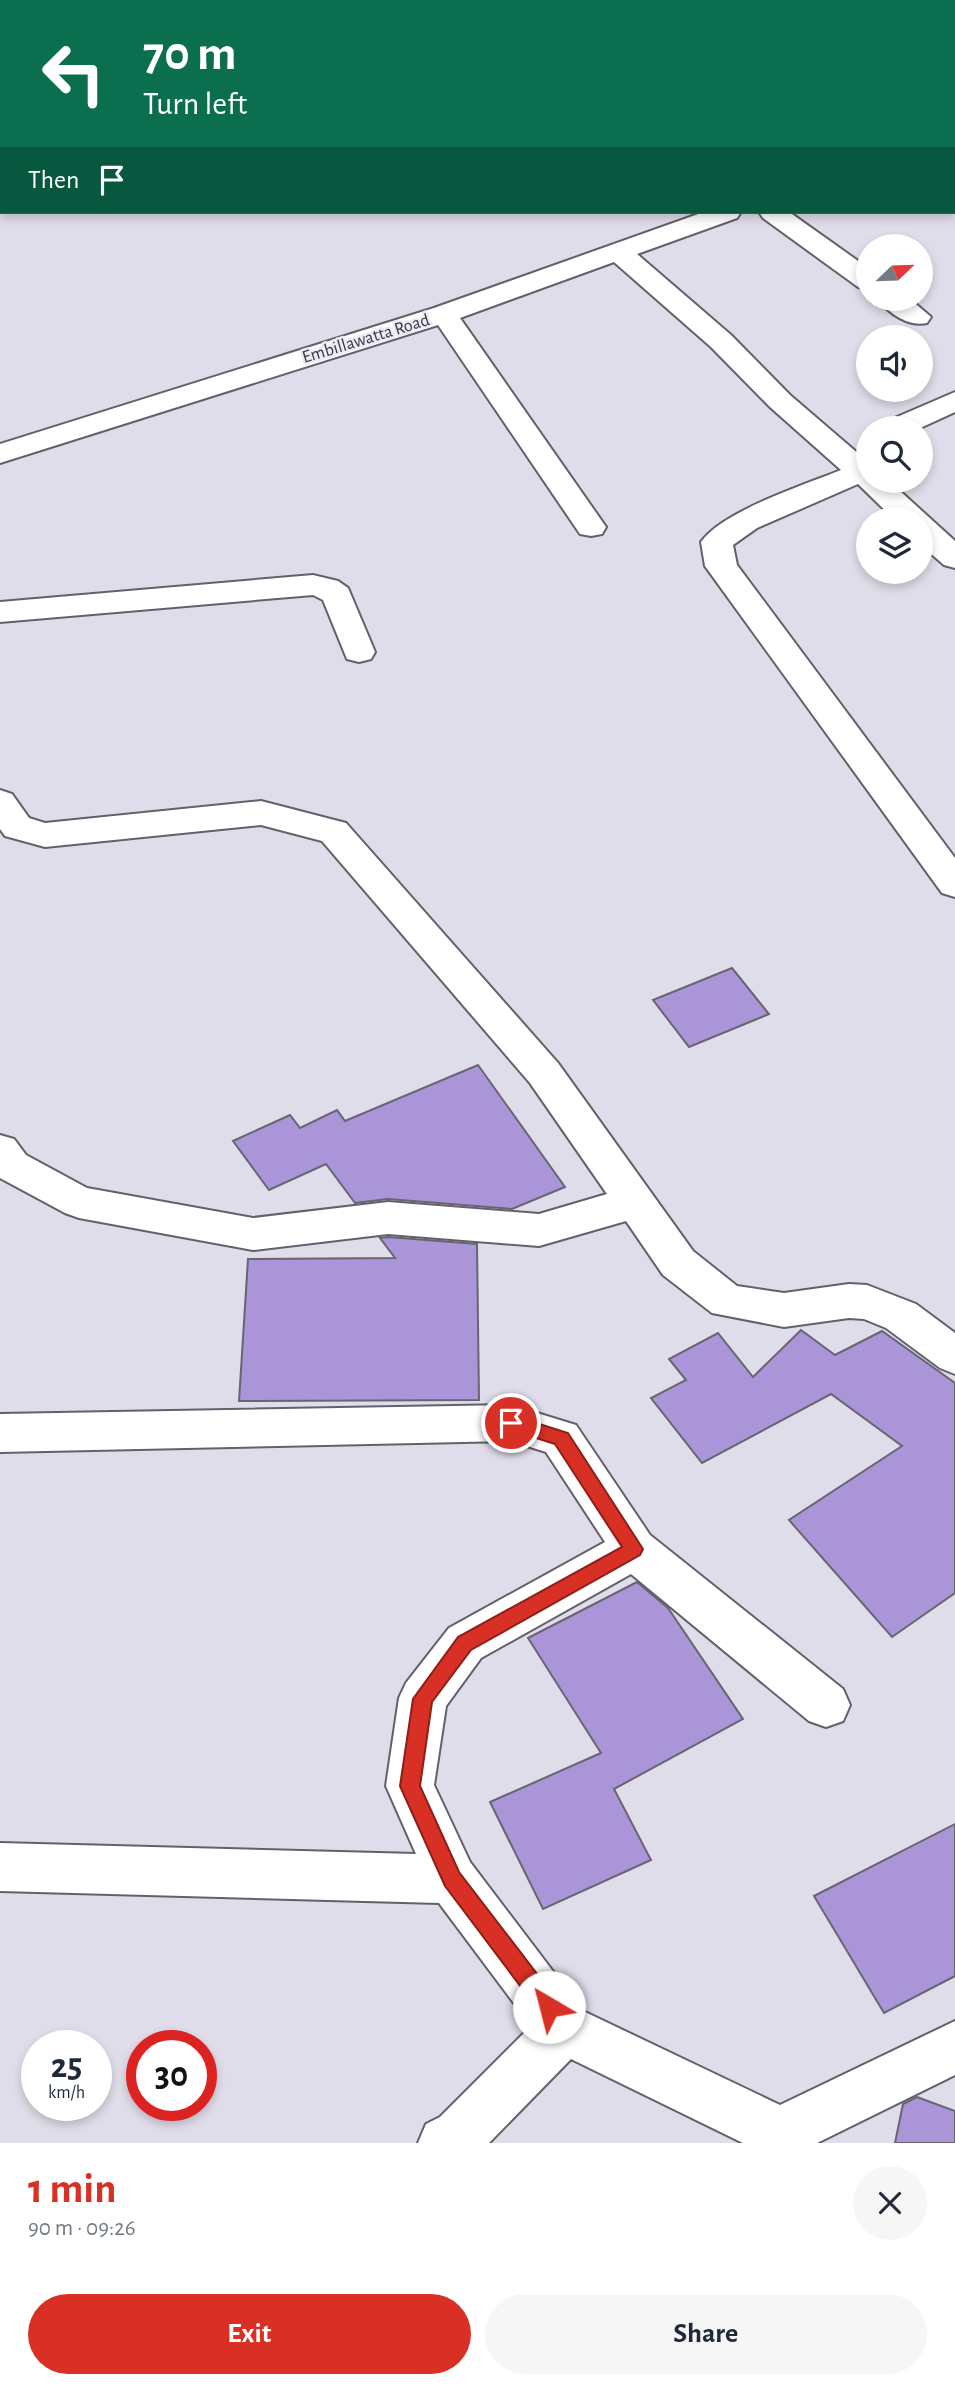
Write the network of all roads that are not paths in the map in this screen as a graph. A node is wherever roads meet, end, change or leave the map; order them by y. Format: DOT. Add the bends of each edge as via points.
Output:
graph roads {
  1 [pos="723,214"];
  2 [pos="775,214"];
  3 [pos="620,253"];
  4 [pos="856,273"];
  5 [pos="910,312"];
  6 [pos="444,314"];
  7 [pos="917,317"];
  8 [pos="955,401"];
  9 [pos="922,416"];
  10 [pos="856,442"];
  11 [pos="836,450"];
  12 [pos="0,454"];
  13 [pos="856,467"];
  14 [pos="856,481"];
  15 [pos="884,493"];
  16 [pos="899,507"];
  17 [pos="592,527"];
  18 [pos="933,539"];
  19 [pos="955,558"];
  20 [pos="0,612"];
  21 [pos="359,652"];
  22 [pos="0,802"];
  23 [pos="955,884"];
  24 [pos="0,1150"];
  25 [pos="636,1202"];
  26 [pos="955,1356"];
  27 [pos="0,1433"];
  28 [pos="634,1549"];
  29 [pos="826,1705"];
  30 [pos="0,1867"];
  31 [pos="452,1879"];
  32 [pos="565,2029"];
  33 [pos="955,2047"];
  34 [pos="780,2138"];
  35 [pos="445,2143"];
  1 -- 3 [label="street, Embillawatta Road"];
  2 -- 4 [label="street"];
  3 -- 6 [label="street, Embillawatta Road"];
  3 -- 11 [label="street"];
  5 -- 7 [label="street"];
  6 -- 12 [label="street, Embillawatta Road"];
  6 -- 17 [label="street"];
  8 -- 9 [label="street"];
  10 -- 11 [label="street"];
  11 -- 13 [label="street"];
  14 -- 23 [label="street" via="746,521 718,542 721,566"];
  15 -- 16 [label="street"];
  18 -- 19 [label="street"];
  20 -- 21 [label="street" via="313,584 337,595"];
  22 -- 25 [label="street" via="17,827 46,835 261,813 334,832 544,1073"];
  24 -- 25 [label="street" via="12,1166 79,1202 253,1234 388,1218 539,1230"];
  25 -- 26 [label="street" via="678,1263 727,1301 784,1310 867,1302 901,1317"];
  27 -- 28 [label="street" via="511,1423 561,1438"];
  28 -- 29 [label="street"];
  28 -- 31 [label="street" via="465,1643 423,1699 410,1786"];
  30 -- 31 [label="street"];
  31 -- 32 [label="street"];
  32 -- 34 [label="street"];
  32 -- 35 [label="street" via="459,2136"];
  33 -- 34 [label="street"];
}
